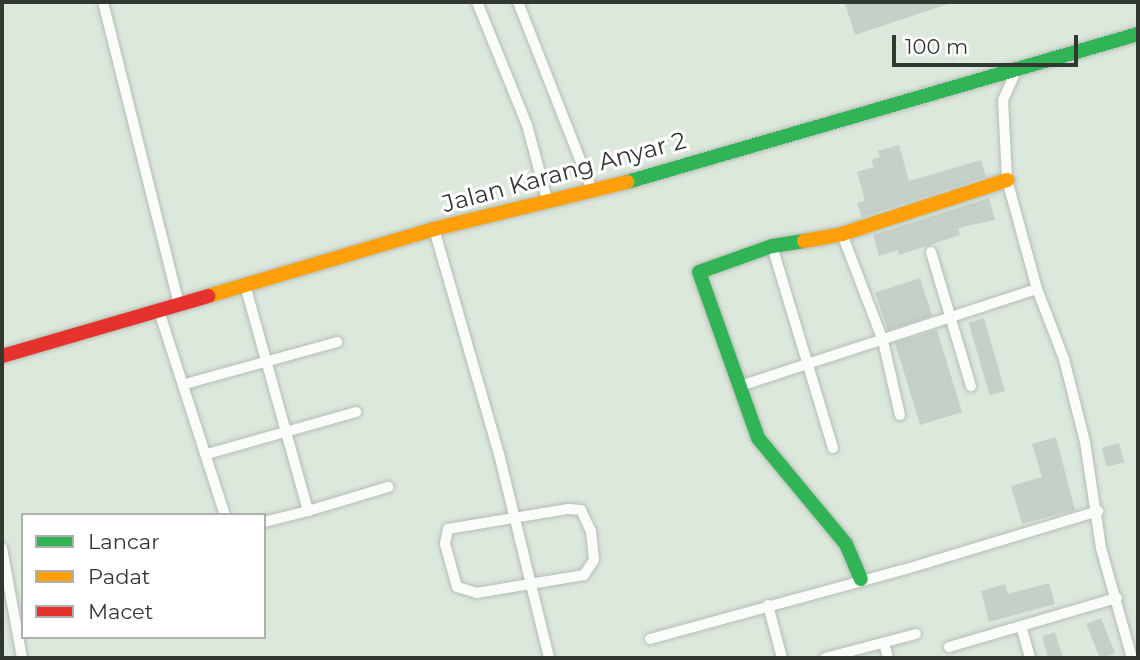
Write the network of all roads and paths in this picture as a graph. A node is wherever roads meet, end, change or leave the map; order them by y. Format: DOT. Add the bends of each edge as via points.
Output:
graph roads {
  1 [pos="103,2"];
  2 [pos="477,2"];
  3 [pos="518,2"];
  4 [pos="1138,34"];
  5 [pos="1016,71"];
  6 [pos="1007,180"];
  7 [pos="593,192"];
  8 [pos="547,199"];
  9 [pos="434,229"];
  10 [pos="842,234"];
  11 [pos="772,246"];
  12 [pos="931,252"];
  13 [pos="245,285"];
  14 [pos="1037,289"];
  15 [pos="179,304"];
  16 [pos="159,311"];
  17 [pos="950,317"];
  18 [pos="883,341"];
  19 [pos="337,342"];
  20 [pos="2,356"];
  21 [pos="266,361"];
  22 [pos="811,365"];
  23 [pos="185,384"];
  24 [pos="740,386"];
  25 [pos="971,386"];
  26 [pos="356,412"];
  27 [pos="900,415"];
  28 [pos="286,432"];
  29 [pos="833,448"];
  30 [pos="207,453"];
  31 [pos="388,487"];
  32 [pos="308,511"];
  33 [pos="1098,511"];
  34 [pos="224,513"];
  35 [pos="516,520"];
  36 [pos="266,522"];
  37 [pos="2,548"];
  38 [pos="861,579"];
  39 [pos="531,585"];
  40 [pos="1117,598"];
  41 [pos="768,605"];
  42 [pos="1021,626"];
  43 [pos="916,634"];
  44 [pos="650,639"];
  45 [pos="884,643"];
  46 [pos="949,647"];
  47 [pos="22,658"];
  48 [pos="549,658"];
  49 [pos="782,658"];
  50 [pos="825,658"];
  51 [pos="888,658"];
  52 [pos="1030,658"];
  53 [pos="1132,658"];
  1 -- 15 [label="street"];
  2 -- 8 [label="street" via="527,125"];
  3 -- 7 [label="street"];
  4 -- 5 [label="street, Jalan Karang Anyar 2"];
  5 -- 6 [label="street" via="1003,100"];
  5 -- 7 [label="street, Jalan Karang Anyar 2"];
  6 -- 10 [label="street"];
  6 -- 14 [label="street"];
  7 -- 8 [label="street, Jalan Karang Anyar 2"];
  8 -- 9 [label="street, Jalan Karang Anyar 2"];
  9 -- 13 [label="street, Jalan Karang Anyar 2"];
  9 -- 35 [label="street"];
  10 -- 11 [label="street"];
  10 -- 18 [label="street"];
  11 -- 22 [label="street"];
  11 -- 24 [label="street" via="699,272"];
  12 -- 17 [label="street"];
  13 -- 15 [label="street, Jalan Karang Anyar 2"];
  13 -- 21 [label="street"];
  14 -- 17 [label="street"];
  14 -- 33 [label="street" via="1064,359"];
  15 -- 16 [label="street, Jalan Karang Anyar 2"];
  16 -- 20 [label="street, Jalan Karang Anyar 2"];
  16 -- 23 [label="street"];
  17 -- 18 [label="street"];
  17 -- 25 [label="street"];
  18 -- 22 [label="street"];
  18 -- 27 [label="street"];
  19 -- 21 [label="street"];
  21 -- 23 [label="street"];
  21 -- 28 [label="street"];
  22 -- 24 [label="street"];
  22 -- 29 [label="street"];
  23 -- 30 [label="street"];
  24 -- 38 [label="street" via="758,438 846,544"];
  26 -- 28 [label="street"];
  28 -- 30 [label="street"];
  28 -- 32 [label="street"];
  30 -- 34 [label="street"];
  31 -- 32 [label="street"];
  32 -- 36 [label="street"];
  33 -- 38 [label="street"];
  33 -- 40 [label="street" via="1101,548"];
  35 -- 39 [label="street"];
  35 -- 39 [label="street" via="576,509 591,531 594,560 588,572 578,578"];
  35 -- 39 [label="street" via="453,526 447,529 445,544 460,591"];
  37 -- 47 [label="street"];
  38 -- 41 [label="street"];
  39 -- 48 [label="street"];
  40 -- 42 [label="street"];
  40 -- 53 [label="street"];
  41 -- 44 [label="street"];
  41 -- 49 [label="street"];
  42 -- 46 [label="street"];
  42 -- 52 [label="street"];
  43 -- 45 [label="street"];
  45 -- 50 [label="street"];
  45 -- 51 [label="street"];
}
